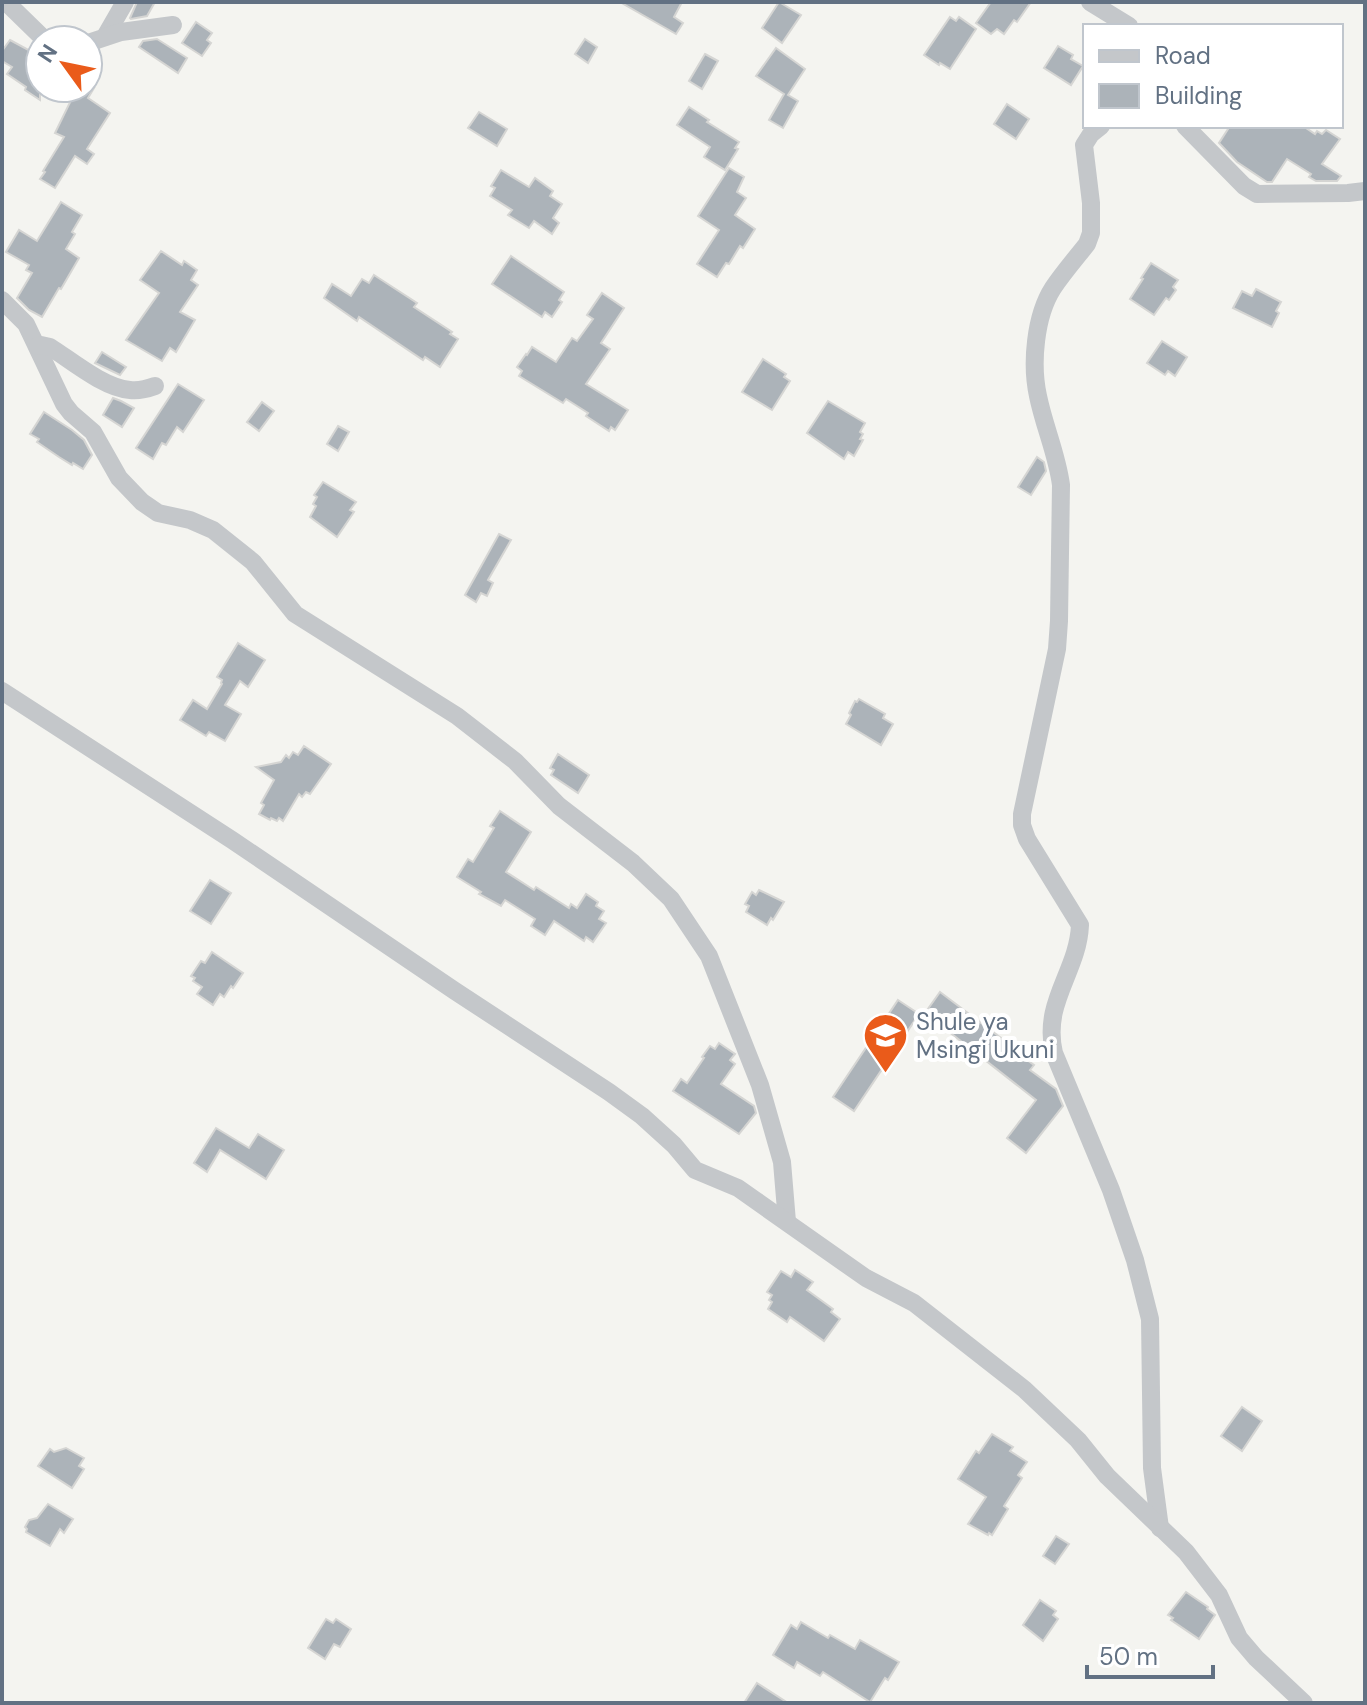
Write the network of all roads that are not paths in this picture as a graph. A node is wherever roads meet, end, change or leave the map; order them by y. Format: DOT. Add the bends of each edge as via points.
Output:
graph roads {
  1 [pos="4,2"];
  2 [pos="125,2"];
  3 [pos="1090,2"];
  4 [pos="28,24"];
  5 [pos="1126,24"];
  6 [pos="173,25"];
  7 [pos="106,35"];
  8 [pos="1098,128"];
  9 [pos="1187,128"];
  10 [pos="1365,191"];
  11 [pos="2,300"];
  12 [pos="38,346"];
  13 [pos="155,386"];
  14 [pos="2,691"];
  15 [pos="787,1222"];
  16 [pos="1160,1528"];
  17 [pos="1304,1703"];
  1 -- 4 [label="street"];
  2 -- 7 [label="street"];
  3 -- 5 [label="street"];
  6 -- 7 [label="street"];
  8 -- 16 [label="street" via="1084,145 1090,236 1052,290 1035,344 1038,395 1061,485 1059,621 1022,825 1080,925 1076,953 1057,995 1051,1040 1111,1190 1150,1319 1152,1468"];
  9 -- 10 [label="street" via="1257,194"];
  11 -- 12 [label="street" via="26,324"];
  12 -- 13 [label="street" via="50,347 119,389"];
  12 -- 15 [label="street" via="64,404 93,432 119,478 142,502 158,513 213,530 253,562 295,614 457,716 671,899 709,956 760,1085 782,1162"];
  14 -- 15 [label="street" via="609,1092 674,1145 695,1170 738,1188"];
  15 -- 16 [label="street" via="866,1278 914,1303 1024,1389"];
  16 -- 17 [label="street" via="1219,1595 1239,1638"];
}
